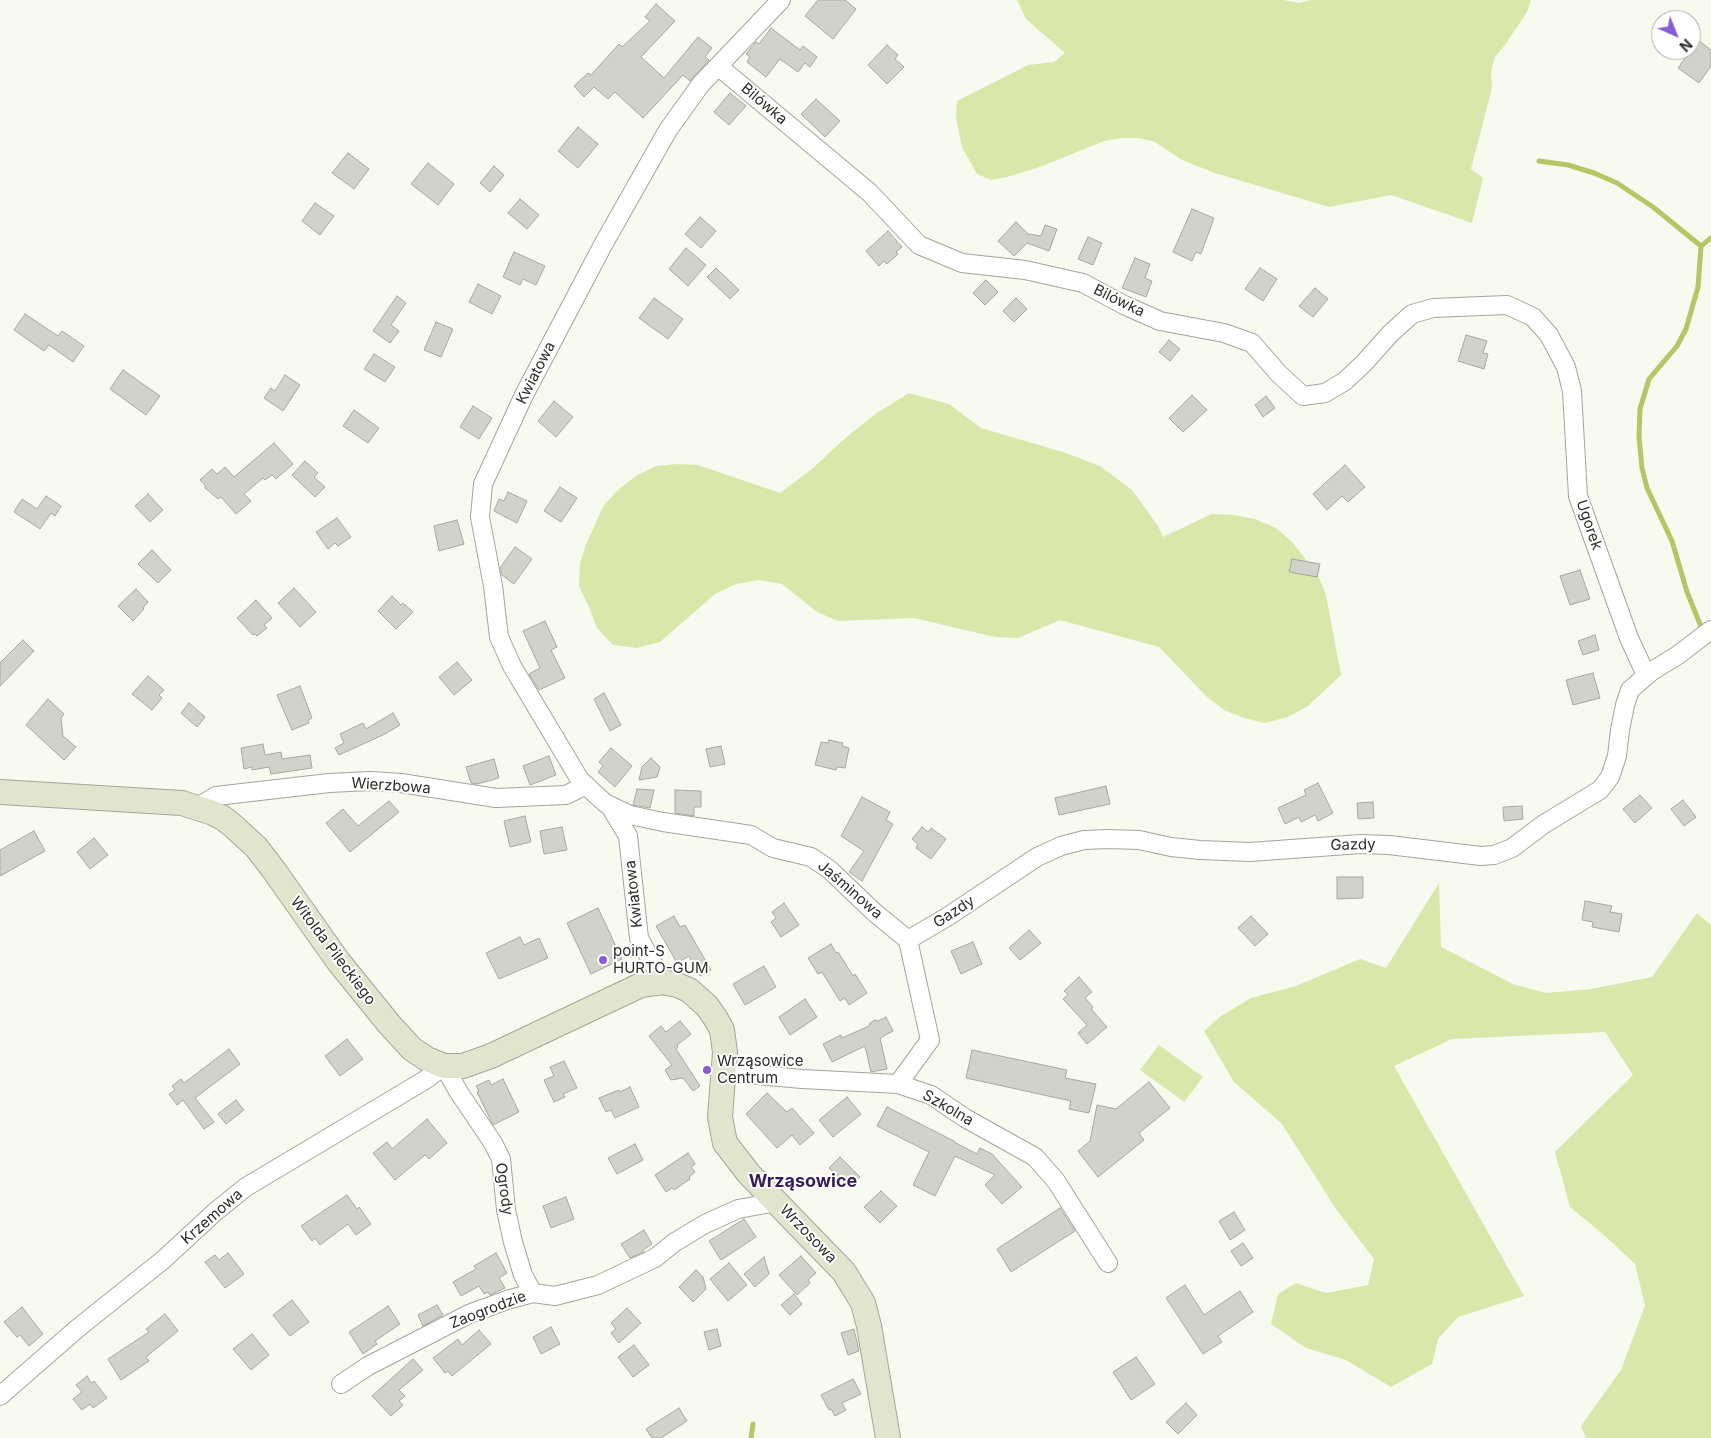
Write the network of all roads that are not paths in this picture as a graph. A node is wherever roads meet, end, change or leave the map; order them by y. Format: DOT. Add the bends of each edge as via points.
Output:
graph roads {
  1 [pos="780,0"];
  2 [pos="718,66"];
  3 [pos="1533,317"];
  4 [pos="1711,630"];
  5 [pos="1646,675"];
  6 [pos="586,785"];
  7 [pos="0,792"];
  8 [pos="610,806"];
  9 [pos="198,807"];
  10 [pos="908,940"];
  11 [pos="663,982"];
  12 [pos="444,1066"];
  13 [pos="724,1072"];
  14 [pos="898,1084"];
  15 [pos="777,1202"];
  16 [pos="1108,1263"];
  17 [pos="533,1293"];
  18 [pos="341,1384"];
  19 [pos="0,1396"];
  20 [pos="888,1438"];
  1 -- 2 [label="street, Kwiatowa"];
  2 -- 3 [label="street, Bilówka" via="870,193 919,245 962,263 1025,270 1083,283 1160,320 1252,342 1302,396 1325,393 1345,381 1412,314 1433,308 1507,305"];
  2 -- 6 [label="street, Kwiatowa" via="700,84 668,130 604,243 524,395 483,484 480,517 494,586 498,637 580,780"];
  3 -- 5 [label="street, Ugorek" via="1549,335 1566,367 1572,391 1578,496 1629,638"];
  4 -- 5 [label="street, Gazdy"];
  5 -- 10 [label="street, Gazdy" via="1630,690 1621,722 1617,756 1610,777 1600,790 1512,848 1494,855 1389,845 1250,852 1171,847 1139,840 1084,840 1037,857"];
  6 -- 8 [label="street, Jaśminowa"];
  6 -- 9 [label="street, Wierzbowa" via="566,795 496,798 401,783 329,782 216,796"];
  7 -- 9 [label="street, Witolda Pileckiego" via="163,801"];
  8 -- 10 [label="street, Jaśminowa" via="630,815 663,822 751,834 773,848 811,857"];
  8 -- 11 [label="street, Kwiatowa" via="628,836 639,938"];
  9 -- 12 [label="street, Witolda Pileckiego" via="232,825 256,847 338,961 389,1024 412,1049"];
  10 -- 14 [label="street" via="930,1040"];
  11 -- 12 [label="street, Witolda Pileckiego" via="628,990 476,1062"];
  11 -- 13 [label="street, Wrzosowa" via="689,990 716,1019 725,1041"];
  12 -- 17 [label="street, Ogrody" via="501,1159 506,1210 523,1275"];
  12 -- 19 [label="street, Krzemowa" via="246,1187"];
  13 -- 14 [label="street, Szkolna"];
  13 -- 15 [label="street, Wrzosowa" via="720,1118 725,1143"];
  14 -- 16 [label="street, Szkolna" via="932,1096 1035,1157 1056,1182"];
  15 -- 17 [label="street, Zaogrodzie" via="738,1209 704,1224 654,1258 598,1285 555,1296"];
  15 -- 20 [label="street, Wrzosowa" via="839,1266 857,1292 870,1326"];
  17 -- 18 [label="street, Zaogrodzie" via="469,1314 368,1366"];
}
